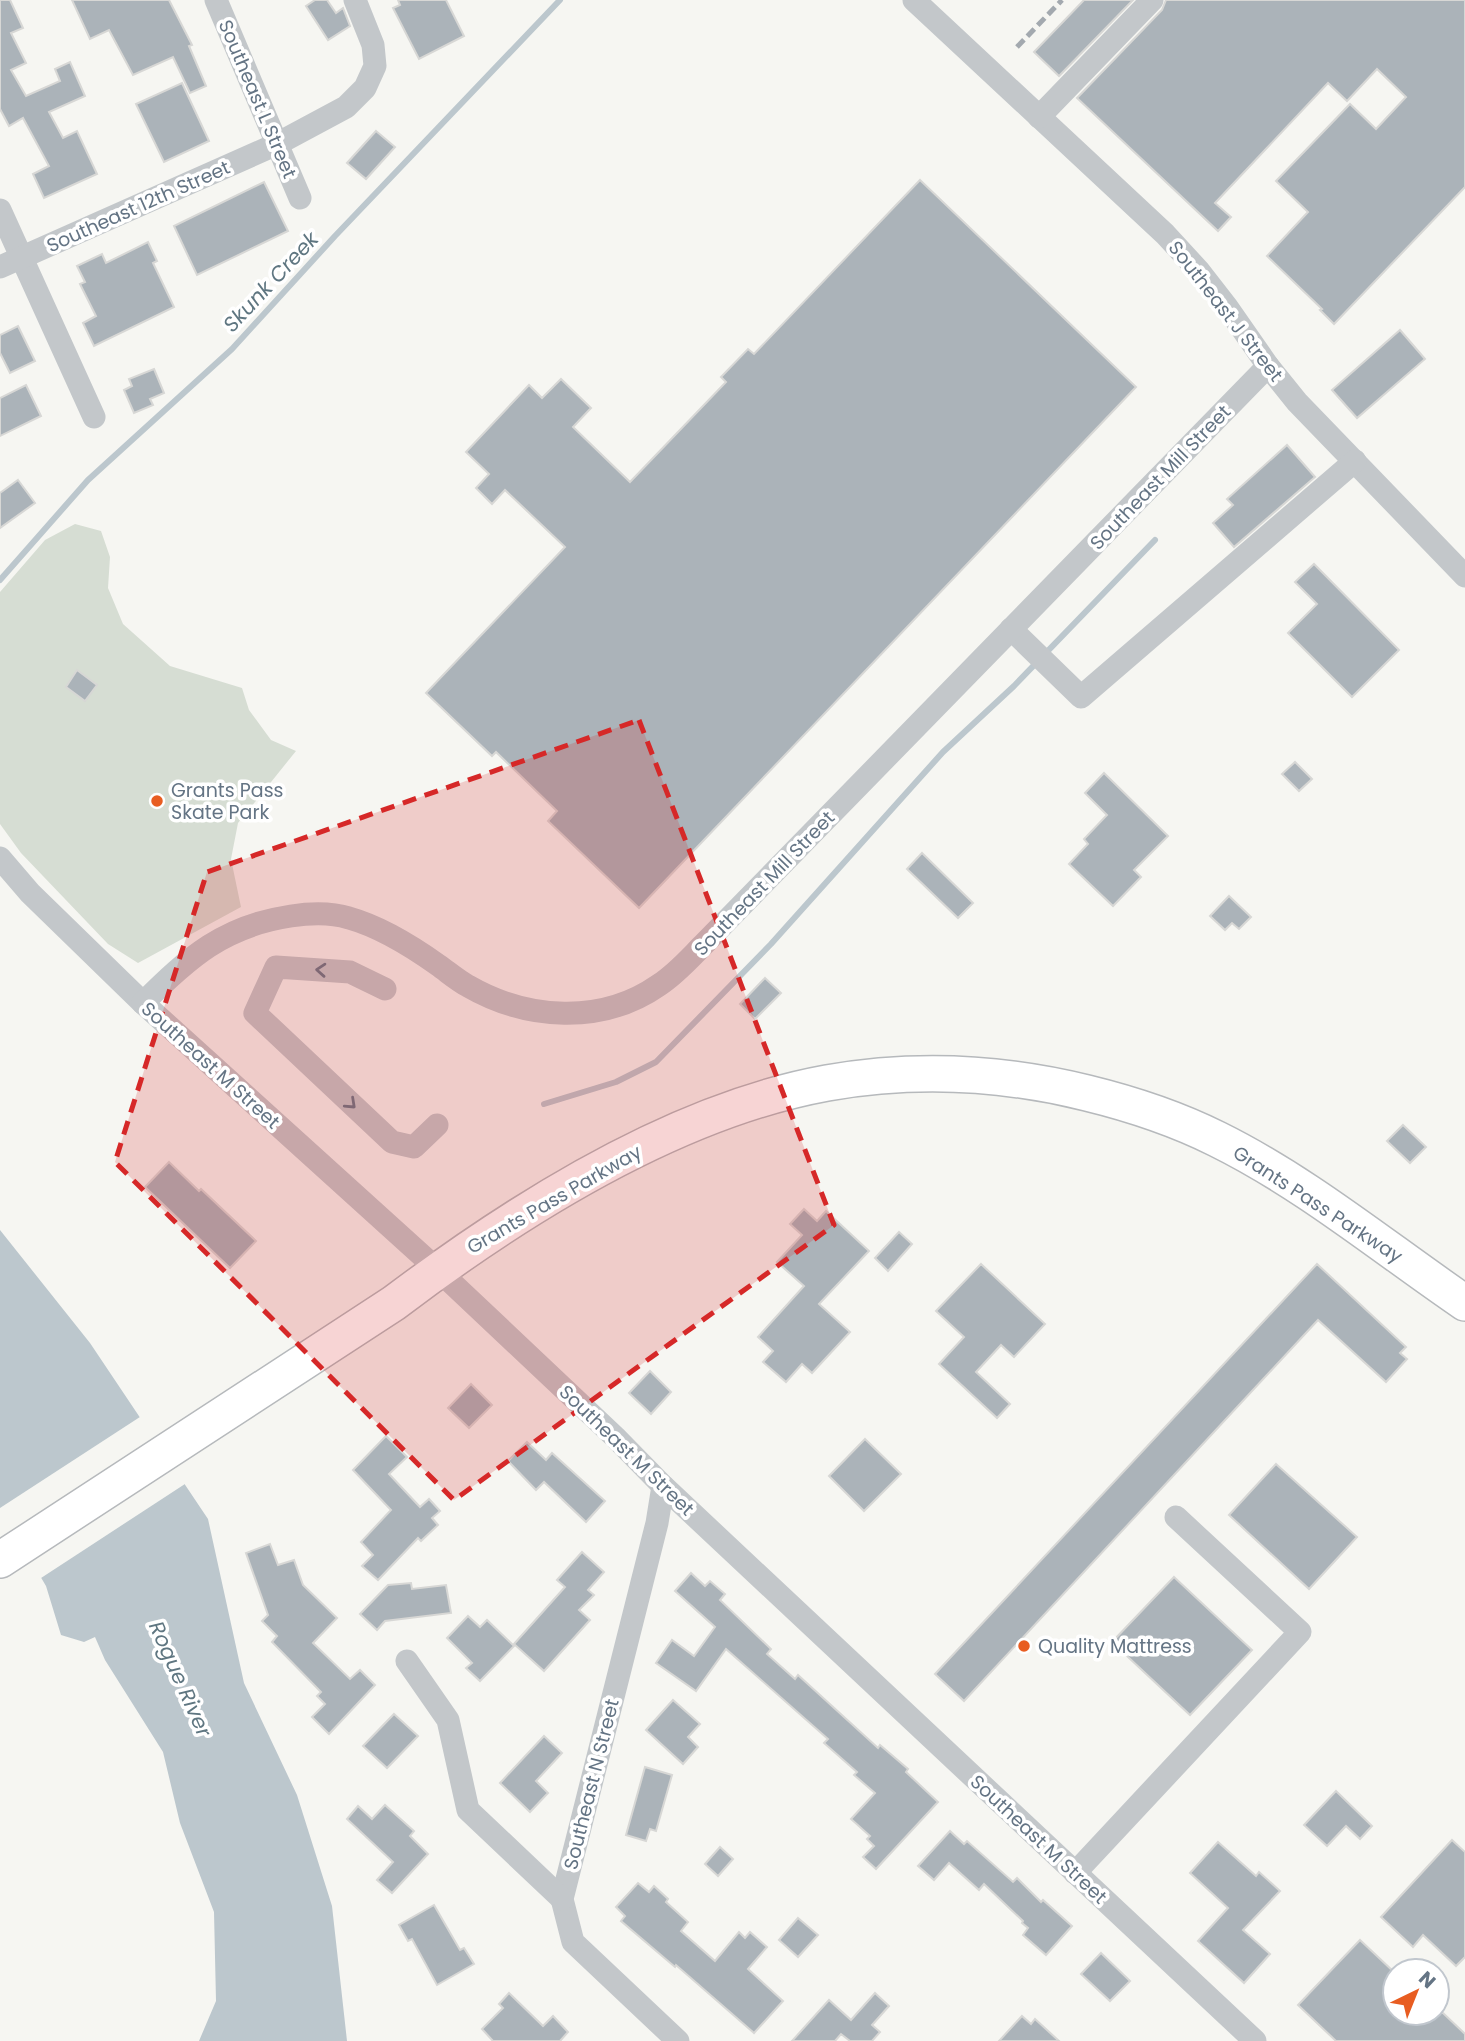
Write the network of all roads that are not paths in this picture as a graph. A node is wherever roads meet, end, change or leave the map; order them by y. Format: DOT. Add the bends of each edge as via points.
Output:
graph roads {
  1 [pos="216,0"];
  2 [pos="355,0"];
  3 [pos="914,0"];
  4 [pos="1152,0"];
  5 [pos="1039,117"];
  6 [pos="277,144"];
  7 [pos="300,198"];
  8 [pos="0,210"];
  9 [pos="22,258"];
  10 [pos="0,267"];
  11 [pos="1268,366"];
  12 [pos="94,417"];
  13 [pos="1355,461"];
  14 [pos="1462,566"];
  15 [pos="1011,629"];
  16 [pos="0,858"];
  17 [pos="385,989"];
  18 [pos="143,1003"];
  19 [pos="437,1125"];
  20 [pos="438,1270"];
  21 [pos="1465,1303"];
  22 [pos="663,1486"];
  23 [pos="1176,1517"];
  24 [pos="0,1560"];
  25 [pos="407,1661"];
  26 [pos="1075,1873"];
  27 [pos="562,1899"];
  28 [pos="678,2041"];
  29 [pos="1255,2041"];
  1 -- 6 [label="street, Southeast L Street"];
  2 -- 6 [label="street, Southeast 12th Street" via="373,46 375,66 365,88 346,107"];
  3 -- 5 [label="street, Southeast J Street"];
  4 -- 5 [label="street"];
  5 -- 11 [label="street, Southeast J Street" via="1199,271"];
  6 -- 7 [label="street, Southeast L Street"];
  6 -- 9 [label="street, Southeast 12th Street"];
  8 -- 9 [label="street"];
  9 -- 10 [label="street, Southeast 12th Street"];
  9 -- 12 [label="street"];
  11 -- 13 [label="street, Southeast J Street"];
  11 -- 15 [label="street, Southeast Mill Street"];
  13 -- 14 [label="street, Southeast J Street"];
  13 -- 15 [label="street" via="1081,697"];
  15 -- 18 [label="street, Southeast Mill Street" via="678,971 617,1006 595,1012 548,1013 497,1001 392,936 347,917 306,914 274,918 226,934 178,968"];
  16 -- 18 [label="street, Southeast M Street"];
  17 -- 19 [label="street, one-way" via="350,972 276,967 255,1013 392,1142 414,1147"];
  18 -- 20 [label="street, Southeast M Street"];
  20 -- 21 [label="highway, Grants Pass Parkway" via="574,1183 719,1114 825,1084 940,1074 1006,1078 1071,1089 1134,1105 1194,1128 1295,1184"];
  20 -- 22 [label="street, Southeast M Street"];
  20 -- 24 [label="highway, Grants Pass Parkway"];
  22 -- 26 [label="street, Southeast M Street"];
  22 -- 27 [label="street, Southeast N Street"];
  23 -- 26 [label="street" via="1300,1632"];
  25 -- 27 [label="street" via="447,1720 468,1810"];
  26 -- 29 [label="street, Southeast M Street"];
  27 -- 28 [label="street, Southeast N Street" via="573,1942"];
}
